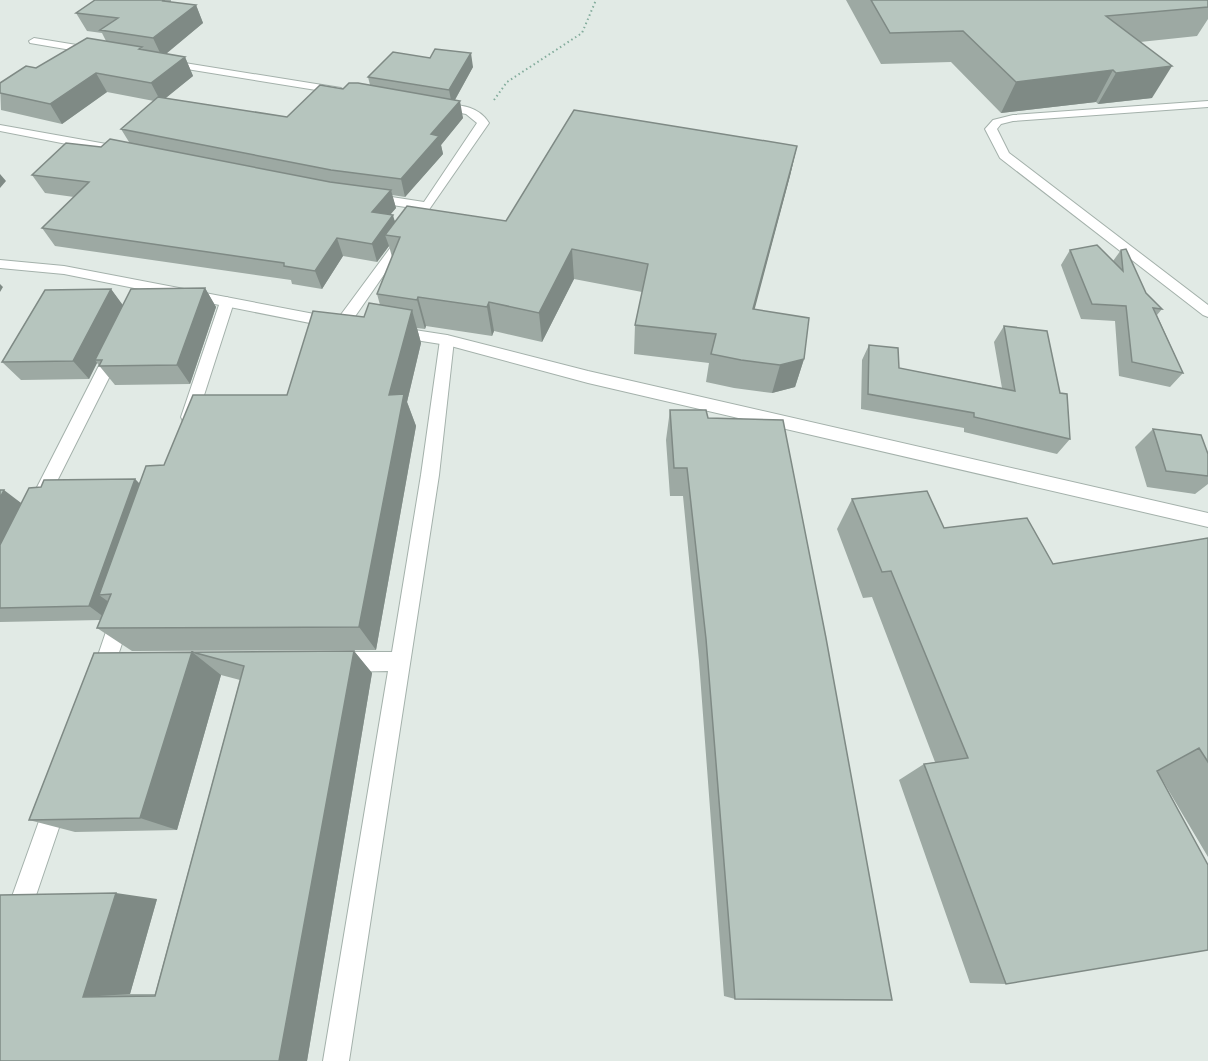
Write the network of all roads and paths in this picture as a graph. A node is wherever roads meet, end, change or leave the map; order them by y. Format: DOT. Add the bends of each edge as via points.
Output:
graph roads {
  1 [pos="596,0"];
  2 [pos="34,41"];
  3 [pos="104,52"];
  4 [pos="151,60"];
  5 [pos="348,92"];
  6 [pos="1208,104"];
  7 [pos="430,105"];
  8 [pos="481,118"];
  9 [pos="0,128"];
  10 [pos="137,154"];
  11 [pos="359,197"];
  12 [pos="427,206"];
  13 [pos="0,264"];
  14 [pos="227,302"];
  15 [pos="1208,312"];
  16 [pos="342,324"];
  17 [pos="120,339"];
  18 [pos="447,340"];
  19 [pos="182,438"];
  20 [pos="31,516"];
  21 [pos="1208,520"];
  22 [pos="128,596"];
  23 [pos="318,662"];
  24 [pos="400,662"];
  25 [pos="106,663"];
  26 [pos="129,663"];
  27 [pos="94,697"];
  28 [pos="63,786"];
  29 [pos="12,931"];
  30 [pos="336,1061"];
  1 -- 8 [label="path" via="582,33 507,82"];
  2 -- 3 [label="street"];
  4 -- 5 [label="street"];
  6 -- 15 [label="street" via="1013,118 997,122 991,129 1004,155"];
  7 -- 8 [label="street" via="465,110"];
  8 -- 12 [label="street" via="481,128"];
  9 -- 10 [label="street"];
  11 -- 12 [label="street"];
  12 -- 16 [label="street"];
  13 -- 14 [label="street" via="64,270 144,292"];
  14 -- 16 [label="street"];
  14 -- 19 [label="street"];
  16 -- 18 [label="street"];
  17 -- 20 [label="street"];
  18 -- 21 [label="street"];
  18 -- 24 [label="street"];
  22 -- 25 [label="street"];
  23 -- 24 [label="street"];
  24 -- 30 [label="street"];
  25 -- 26 [label="street"];
  25 -- 27 [label="street"];
  28 -- 29 [label="street"];
}
